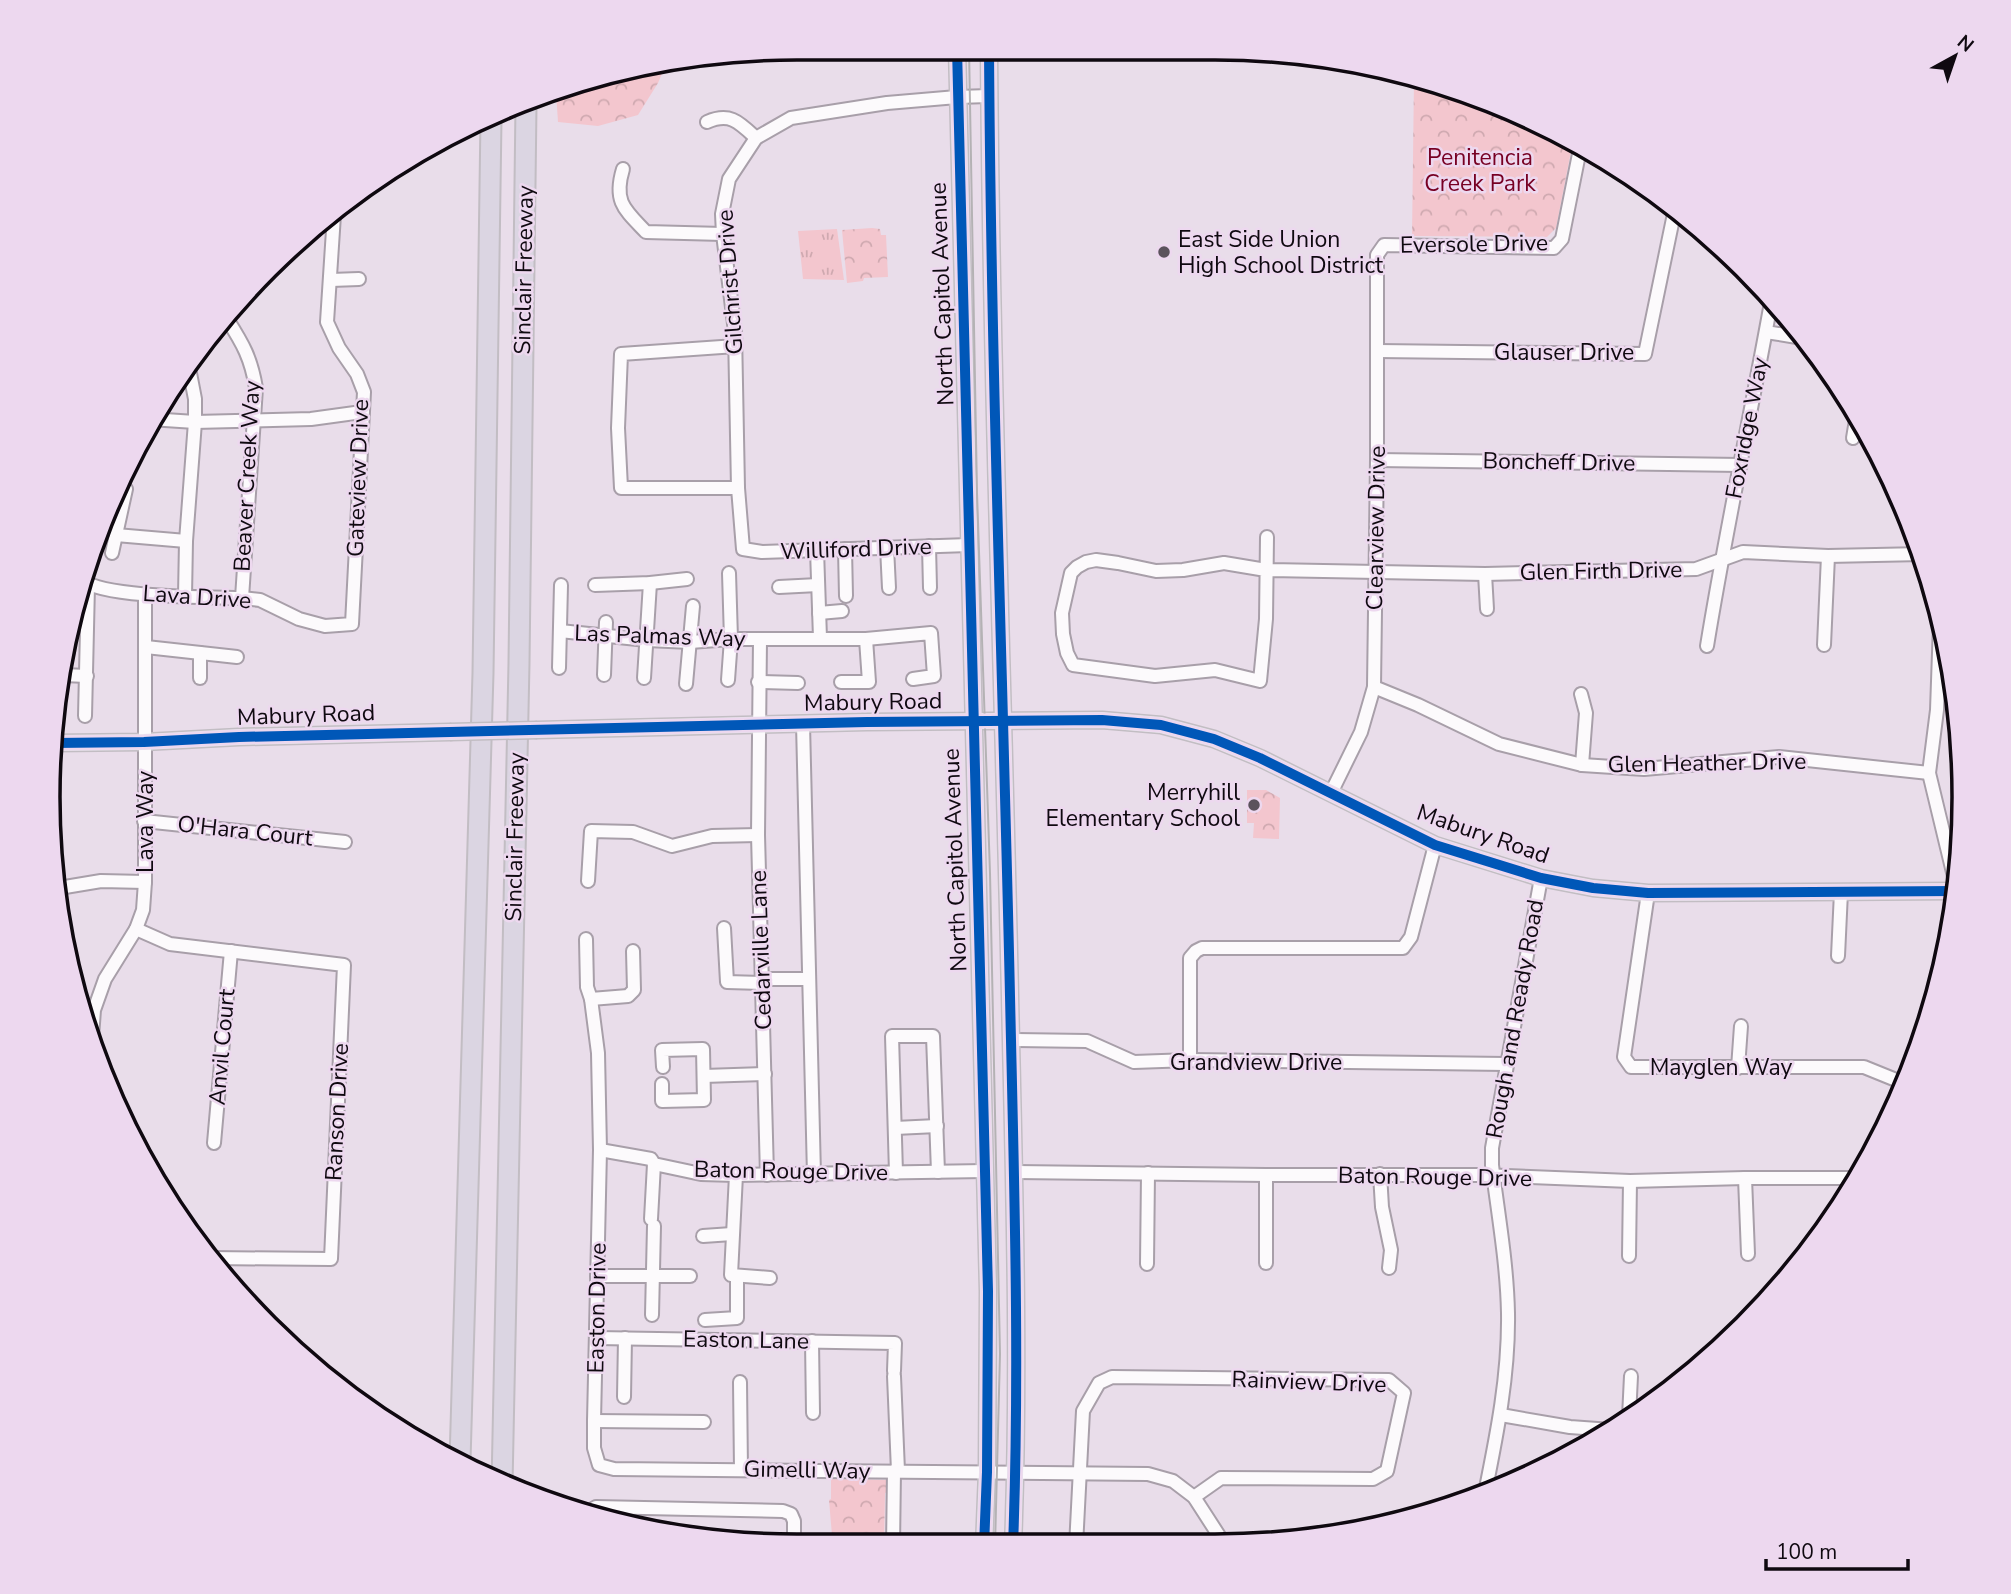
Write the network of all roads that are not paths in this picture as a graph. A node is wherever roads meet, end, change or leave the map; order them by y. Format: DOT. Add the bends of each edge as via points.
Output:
graph roads {
  1 [pos="957,60"];
  2 [pos="989,60"];
  3 [pos="989,96"];
  4 [pos="957,97"];
  5 [pos="526,112"];
  6 [pos="706,122"];
  7 [pos="491,127"];
  8 [pos="756,138"];
  9 [pos="1579,156"];
  10 [pos="623,169"];
  11 [pos="1673,220"];
  12 [pos="334,224"];
  13 [pos="723,234"];
  14 [pos="1377,255"];
  15 [pos="359,279"];
  16 [pos="331,280"];
  17 [pos="1769,313"];
  18 [pos="231,325"];
  19 [pos="1766,332"];
  20 [pos="1789,336"];
  21 [pos="736,346"];
  22 [pos="1378,351"];
  23 [pos="191,377"];
  24 [pos="362,412"];
  25 [pos="254,419"];
  26 [pos="163,420"];
  27 [pos="195,422"];
  28 [pos="1854,430"];
  29 [pos="1853,438"];
  30 [pos="1377,460"];
  31 [pos="1741,464"];
  32 [pos="738,488"];
  33 [pos="125,496"];
  34 [pos="117,536"];
  35 [pos="1267,537"];
  36 [pos="186,541"];
  37 [pos="970,545"];
  38 [pos="929,546"];
  39 [pos="887,547"];
  40 [pos="743,549"];
  41 [pos="845,549"];
  42 [pos="817,550"];
  43 [pos="112,553"];
  44 [pos="1910,554"];
  45 [pos="1828,556"];
  46 [pos="1721,559"];
  47 [pos="1266,570"];
  48 [pos="1374,571"];
  49 [pos="730,573"];
  50 [pos="1485,574"];
  51 [pos="687,579"];
  52 [pos="650,583"];
  53 [pos="91,585"];
  54 [pos="595,585"];
  55 [pos="818,585"];
  56 [pos="561,586"];
  57 [pos="779,587"];
  58 [pos="889,587"];
  59 [pos="930,589"];
  60 [pos="145,594"];
  61 [pos="185,596"];
  62 [pos="846,596"];
  63 [pos="242,598"];
  64 [pos="85,604"];
  65 [pos="693,606"];
  66 [pos="1487,609"];
  67 [pos="842,611"];
  68 [pos="819,612"];
  69 [pos="606,622"];
  70 [pos="352,624"];
  71 [pos="560,631"];
  72 [pos="604,636"];
  73 [pos="820,638"];
  74 [pos="731,639"];
  75 [pos="866,639"];
  76 [pos="647,640"];
  77 [pos="760,640"];
  78 [pos="690,642"];
  79 [pos="1824,645"];
  80 [pos="1707,646"];
  81 [pos="146,647"];
  82 [pos="200,653"];
  83 [pos="237,657"];
  84 [pos="559,668"];
  85 [pos="1939,668"];
  86 [pos="604,675"];
  87 [pos="70,676"];
  88 [pos="87,676"];
  89 [pos="200,678"];
  90 [pos="644,678"];
  91 [pos="913,679"];
  92 [pos="728,680"];
  93 [pos="758,682"];
  94 [pos="841,682"];
  95 [pos="798,683"];
  96 [pos="686,684"];
  97 [pos="1374,687"];
  98 [pos="1581,694"];
  99 [pos="85,716"];
  100 [pos="972,722"];
  101 [pos="1003,722"];
  102 [pos="803,724"];
  103 [pos="758,725"];
  104 [pos="144,742"];
  105 [pos="62,743"];
  106 [pos="1582,765"];
  107 [pos="1929,773"];
  108 [pos="1331,793"];
  109 [pos="144,821"];
  110 [pos="758,835"];
  111 [pos="345,842"];
  112 [pos="1435,845"];
  113 [pos="1949,856"];
  114 [pos="1541,878"];
  115 [pos="588,881"];
  116 [pos="145,882"];
  117 [pos="65,887"];
  118 [pos="1945,891"];
  119 [pos="1840,892"];
  120 [pos="1648,893"];
  121 [pos="724,928"];
  122 [pos="136,929"];
  123 [pos="586,939"];
  124 [pos="231,951"];
  125 [pos="633,951"];
  126 [pos="1838,956"];
  127 [pos="809,979"];
  128 [pos="762,981"];
  129 [pos="591,999"];
  130 [pos="94,1016"];
  131 [pos="1741,1026"];
  132 [pos="1011,1040"];
  133 [pos="1190,1060"];
  134 [pos="1506,1064"];
  135 [pos="663,1067"];
  136 [pos="1738,1068"];
  137 [pos="765,1074"];
  138 [pos="704,1076"];
  139 [pos="1895,1079"];
  140 [pos="662,1084"];
  141 [pos="937,1126"];
  142 [pos="895,1128"];
  143 [pos="214,1143"];
  144 [pos="600,1150"];
  145 [pos="654,1164"];
  146 [pos="985,1171"];
  147 [pos="938,1172"];
  148 [pos="1015,1172"];
  149 [pos="896,1173"];
  150 [pos="1148,1173"];
  151 [pos="1380,1174"];
  152 [pos="736,1175"];
  153 [pos="767,1175"];
  154 [pos="814,1175"];
  155 [pos="1266,1175"];
  156 [pos="1493,1177"];
  157 [pos="1745,1178"];
  158 [pos="1845,1178"];
  159 [pos="1630,1181"];
  160 [pos="732,1234"];
  161 [pos="703,1236"];
  162 [pos="1748,1254"];
  163 [pos="1629,1256"];
  164 [pos="222,1258"];
  165 [pos="1147,1264"];
  166 [pos="1266,1264"];
  167 [pos="1389,1268"];
  168 [pos="653,1275"];
  169 [pos="597,1276"];
  170 [pos="690,1276"];
  171 [pos="737,1276"];
  172 [pos="770,1278"];
  173 [pos="652,1315"];
  174 [pos="705,1320"];
  175 [pos="597,1338"];
  176 [pos="625,1338"];
  177 [pos="812,1341"];
  178 [pos="1631,1376"];
  179 [pos="740,1382"];
  180 [pos="624,1397"];
  181 [pos="1630,1406"];
  182 [pos="813,1413"];
  183 [pos="1501,1415"];
  184 [pos="594,1421"];
  185 [pos="704,1422"];
  186 [pos="1594,1429"];
  187 [pos="460,1452"];
  188 [pos="599,1465"];
  189 [pos="741,1469"];
  190 [pos="896,1471"];
  191 [pos="502,1472"];
  192 [pos="987,1472"];
  193 [pos="1016,1472"];
  194 [pos="1079,1474"];
  195 [pos="1487,1481"];
  196 [pos="1194,1497"];
  197 [pos="600,1507"];
  198 [pos="794,1534"];
  199 [pos="893,1534"];
  200 [pos="984,1534"];
  201 [pos="1013,1534"];
  202 [pos="1076,1534"];
  203 [pos="1219,1534"];
  1 -- 4 [label="main road, North Capitol Avenue"];
  2 -- 3 [label="main road"];
  3 -- 4 [label="street, Gilchrist Drive"];
  3 -- 101 [label="main road"];
  4 -- 8 [label="street, Gilchrist Drive" via="791,118"];
  4 -- 37 [label="main road, North Capitol Avenue"];
  5 -- 191 [label="highway, Sinclair Freeway"];
  6 -- 8 [label="street" via="720,116 736,120"];
  7 -- 187 [label="highway, Sinclair Freeway" via="482,673"];
  8 -- 13 [label="street, Gilchrist Drive" via="729,180"];
  9 -- 14 [label="street, Eversole Drive" via="1562,239 1554,247 1384,245"];
  10 -- 13 [label="street" via="621,205 646,232"];
  11 -- 22 [label="street, Glauser Drive" via="1646,354"];
  12 -- 16 [label="street, Gateview Drive"];
  13 -- 21 [label="street, Gilchrist Drive"];
  14 -- 22 [label="street, Clearview Drive"];
  15 -- 16 [label="street"];
  16 -- 24 [label="street, Gateview Drive" via="327,322 364,391"];
  17 -- 19 [label="street, Foxridge Way"];
  18 -- 25 [label="street, Beaver Creek Way" via="252,363"];
  19 -- 20 [label="street"];
  19 -- 31 [label="street, Foxridge Way"];
  21 -- 32 [label="street, Gilchrist Drive"];
  21 -- 32 [label="street" via="621,354 618,428 621,488"];
  22 -- 30 [label="street, Clearview Drive"];
  23 -- 27 [label="street"];
  24 -- 25 [label="street" via="311,419"];
  24 -- 70 [label="street, Gateview Drive"];
  25 -- 27 [label="street"];
  25 -- 63 [label="street, Beaver Creek Way"];
  26 -- 27 [label="street"];
  27 -- 36 [label="street"];
  28 -- 29 [label="street"];
  30 -- 31 [label="street, Boncheff Drive"];
  30 -- 48 [label="street, Clearview Drive"];
  31 -- 46 [label="street, Foxridge Way"];
  32 -- 40 [label="street, Gilchrist Drive"];
  33 -- 34 [label="street"];
  34 -- 36 [label="street"];
  34 -- 43 [label="street"];
  35 -- 47 [label="street"];
  36 -- 61 [label="street"];
  37 -- 38 [label="street, Williford Drive"];
  37 -- 100 [label="main road, North Capitol Avenue"];
  38 -- 39 [label="street, Williford Drive"];
  38 -- 59 [label="street"];
  39 -- 41 [label="street, Williford Drive"];
  39 -- 58 [label="street"];
  40 -- 42 [label="street, Williford Drive"];
  41 -- 42 [label="street, Williford Drive"];
  41 -- 62 [label="street"];
  42 -- 55 [label="street"];
  44 -- 45 [label="street, Glen Firth Drive"];
  45 -- 46 [label="street, Glen Firth Drive" via="1743,552"];
  45 -- 79 [label="street"];
  46 -- 50 [label="street, Glen Firth Drive" via="1696,569"];
  46 -- 80 [label="street, Foxridge Way"];
  47 -- 47 [label="street, Glen Firth Drive" via="1260,681 1215,670 1137,674 1073,664 1069,658 1062,613 1071,573 1086,562 1156,570 1224,563"];
  47 -- 48 [label="street, Glen Firth Drive"];
  48 -- 50 [label="street, Glen Firth Drive"];
  48 -- 97 [label="street, Clearview Drive"];
  49 -- 74 [label="street"];
  50 -- 66 [label="street, Glen Firth Drive"];
  51 -- 52 [label="street"];
  52 -- 54 [label="street"];
  52 -- 76 [label="street"];
  53 -- 60 [label="street, Lava Drive"];
  55 -- 57 [label="street"];
  55 -- 68 [label="street"];
  56 -- 71 [label="street, Las Palmas Way"];
  60 -- 61 [label="street, Lava Drive"];
  60 -- 81 [label="street, Lava Way"];
  61 -- 63 [label="street, Lava Drive"];
  63 -- 70 [label="street, Lava Drive" via="260,600 325,626"];
  64 -- 88 [label="street"];
  65 -- 78 [label="street"];
  67 -- 68 [label="street"];
  68 -- 73 [label="street"];
  69 -- 72 [label="street"];
  71 -- 72 [label="street, Las Palmas Way"];
  71 -- 84 [label="street, Las Palmas Way"];
  72 -- 76 [label="street, Las Palmas Way"];
  72 -- 86 [label="street"];
  73 -- 75 [label="street, Las Palmas Way"];
  73 -- 77 [label="street, Las Palmas Way"];
  74 -- 77 [label="street, Las Palmas Way"];
  74 -- 78 [label="street, Las Palmas Way"];
  74 -- 92 [label="street"];
  75 -- 91 [label="street, Las Palmas Way" via="931,633 934,676"];
  75 -- 94 [label="street" via="869,682"];
  76 -- 78 [label="street, Las Palmas Way"];
  76 -- 90 [label="street"];
  77 -- 93 [label="street, Las Palmas Way"];
  78 -- 96 [label="street"];
  81 -- 82 [label="street"];
  81 -- 104 [label="street, Lava Way"];
  82 -- 83 [label="street"];
  82 -- 89 [label="street"];
  85 -- 107 [label="street"];
  87 -- 88 [label="street"];
  88 -- 99 [label="street"];
  93 -- 95 [label="street"];
  93 -- 103 [label="street, Las Palmas Way"];
  97 -- 106 [label="street, Glen Heather Drive" via="1499,744"];
  97 -- 108 [label="street, Clearview Drive" via="1361,732"];
  98 -- 106 [label="street" via="1586,713"];
  100 -- 101 [label="main road, Mabury Road"];
  100 -- 102 [label="main road, Mabury Road"];
  100 -- 146 [label="main road, North Capitol Avenue"];
  101 -- 108 [label="main road, Mabury Road" via="1102,720 1161,725 1261,758"];
  101 -- 132 [label="main road"];
  102 -- 103 [label="main road, Mabury Road"];
  102 -- 127 [label="street"];
  103 -- 104 [label="main road, Mabury Road, bridge"];
  103 -- 110 [label="street, Cedarville Lane"];
  104 -- 105 [label="main road, Mabury Road"];
  104 -- 109 [label="street, Lava Way"];
  106 -- 107 [label="street, Glen Heather Drive" via="1644,769 1779,757"];
  107 -- 113 [label="street"];
  108 -- 112 [label="main road, Mabury Road"];
  109 -- 111 [label="street, O'Hara Court"];
  109 -- 116 [label="street, Lava Way"];
  110 -- 115 [label="street" via="712,836 672,846 633,832 591,831"];
  110 -- 128 [label="street, Cedarville Lane"];
  112 -- 114 [label="main road, Mabury Road"];
  112 -- 133 [label="street" via="1411,937 1402,948 1196,951 1189,958"];
  114 -- 120 [label="main road, Mabury Road"];
  114 -- 134 [label="street, Rough and Ready Road"];
  116 -- 117 [label="street" via="101,881"];
  116 -- 122 [label="street, Lava Way"];
  118 -- 119 [label="main road, Mabury Road"];
  119 -- 120 [label="main road, Mabury Road"];
  119 -- 126 [label="street"];
  120 -- 136 [label="street, Mayglen Way" via="1624,1057 1631,1067"];
  121 -- 128 [label="street" via="726,982"];
  122 -- 124 [label="street" via="170,944"];
  122 -- 130 [label="street, Lava Way" via="105,979"];
  123 -- 129 [label="street, Easton Drive"];
  124 -- 143 [label="street, Anvil Court"];
  124 -- 164 [label="street, Ranson Drive" via="344,965 331,1259"];
  125 -- 129 [label="street" via="634,990 628,996"];
  127 -- 128 [label="street"];
  127 -- 154 [label="street"];
  128 -- 137 [label="street, Cedarville Lane"];
  129 -- 144 [label="street, Easton Drive" via="598,1053"];
  131 -- 136 [label="street"];
  132 -- 133 [label="street, Grandview Drive" via="1087,1041 1134,1062"];
  132 -- 148 [label="main road"];
  133 -- 134 [label="street, Grandview Drive"];
  134 -- 156 [label="street, Rough and Ready Road" via="1493,1135"];
  135 -- 138 [label="street" via="662,1050 703,1049"];
  136 -- 139 [label="street, Mayglen Way" via="1864,1067"];
  137 -- 138 [label="street"];
  137 -- 153 [label="street, Cedarville Lane"];
  138 -- 140 [label="street" via="704,1100 663,1101"];
  141 -- 142 [label="street"];
  141 -- 142 [label="street" via="933,1036 892,1036"];
  141 -- 147 [label="street"];
  142 -- 149 [label="street"];
  144 -- 145 [label="street, Baton Rouge Drive" via="650,1159"];
  144 -- 169 [label="street, Easton Drive"];
  145 -- 152 [label="street, Baton Rouge Drive" via="701,1174"];
  145 -- 168 [label="street"];
  146 -- 147 [label="street, Baton Rouge Drive"];
  146 -- 192 [label="main road, North Capitol Avenue"];
  147 -- 149 [label="street, Baton Rouge Drive"];
  148 -- 150 [label="street, Baton Rouge Drive"];
  148 -- 193 [label="main road"];
  149 -- 154 [label="street, Baton Rouge Drive"];
  150 -- 155 [label="street, Baton Rouge Drive"];
  150 -- 165 [label="street"];
  151 -- 155 [label="street, Baton Rouge Drive"];
  151 -- 156 [label="street, Baton Rouge Drive"];
  151 -- 167 [label="street" via="1391,1250"];
  152 -- 153 [label="street, Baton Rouge Drive"];
  152 -- 160 [label="street"];
  153 -- 154 [label="street, Baton Rouge Drive"];
  155 -- 166 [label="street"];
  156 -- 159 [label="street, Baton Rouge Drive"];
  156 -- 183 [label="street, Rough and Ready Road" via="1508,1314"];
  157 -- 158 [label="street, Baton Rouge Drive"];
  157 -- 159 [label="street, Baton Rouge Drive"];
  157 -- 162 [label="street"];
  159 -- 163 [label="street"];
  160 -- 161 [label="street"];
  160 -- 171 [label="street" via="732,1275"];
  168 -- 169 [label="street"];
  168 -- 170 [label="street"];
  168 -- 173 [label="street"];
  169 -- 175 [label="street, Easton Drive"];
  171 -- 172 [label="street"];
  171 -- 174 [label="street" via="737,1318"];
  175 -- 176 [label="street, Easton Lane"];
  175 -- 184 [label="street, Easton Drive"];
  176 -- 177 [label="street, Easton Lane"];
  176 -- 180 [label="street"];
  177 -- 182 [label="street"];
  177 -- 190 [label="street, Easton Lane" via="895,1343"];
  178 -- 181 [label="street"];
  179 -- 189 [label="street"];
  183 -- 186 [label="street"];
  183 -- 195 [label="street, Rough and Ready Road"];
  184 -- 185 [label="street"];
  184 -- 188 [label="street, Easton Drive"];
  188 -- 189 [label="street, Gimelli Way" via="614,1469"];
  189 -- 190 [label="street, Gimelli Way"];
  190 -- 192 [label="street, Gimelli Way"];
  190 -- 199 [label="street"];
  192 -- 193 [label="street, Gimelli Way"];
  192 -- 200 [label="main road, North Capitol Avenue"];
  193 -- 194 [label="street, Gimelli Way"];
  193 -- 201 [label="main road"];
  194 -- 196 [label="street, Gimelli Way" via="1148,1474 1173,1481"];
  194 -- 196 [label="street, Rainview Drive" via="1083,1411 1099,1383 1112,1377 1389,1380 1404,1393 1387,1471 1373,1479 1221,1478"];
  194 -- 202 [label="street"];
  196 -- 203 [label="street"];
  197 -- 198 [label="street" via="783,1511 791,1514"];
}
